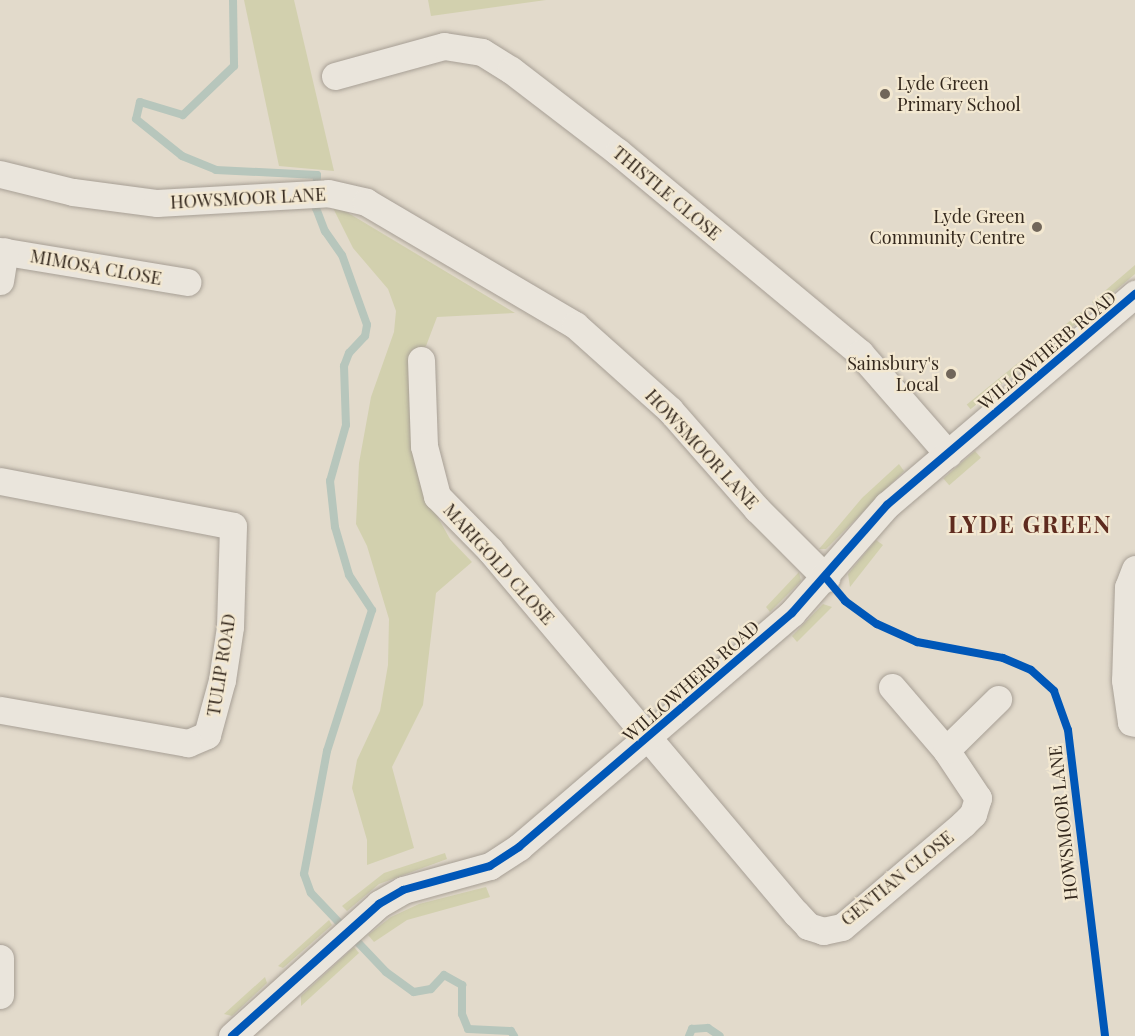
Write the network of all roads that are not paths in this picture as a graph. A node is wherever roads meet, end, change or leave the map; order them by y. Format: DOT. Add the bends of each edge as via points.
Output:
graph roads {
  1 [pos="335,76"];
  2 [pos="0,174"];
  3 [pos="3,251"];
  4 [pos="0,281"];
  5 [pos="188,282"];
  6 [pos="1132,302"];
  7 [pos="421,360"];
  8 [pos="948,454"];
  9 [pos="0,481"];
  10 [pos="1135,569"];
  11 [pos="826,578"];
  12 [pos="892,687"];
  13 [pos="998,699"];
  14 [pos="0,710"];
  15 [pos="1135,723"];
  16 [pos="649,738"];
  17 [pos="946,750"];
  18 [pos="0,958"];
  19 [pos="0,995"];
  20 [pos="232,1036"];
  1 -- 8 [label="street, THISTLE CLOSE" via="444,46 482,52 618,152 860,353"];
  2 -- 11 [label="street, HOWSMOOR LANE" via="73,192 157,203 317,193 366,202 575,325 670,410 757,509"];
  3 -- 4 [label="street, MIMOSA CLOSE"];
  3 -- 5 [label="street, MIMOSA CLOSE"];
  6 -- 8 [label="street, WILLOWHERB ROAD"];
  7 -- 16 [label="street, MARIGOLD CLOSE" via="424,446 437,496 490,550"];
  8 -- 11 [label="street, WILLOWHERB ROAD" via="887,505"];
  9 -- 14 [label="street, TULIP ROAD" via="233,526 230,627 222,680 207,735 189,743"];
  10 -- 15 [label="street" via="1128,587 1125,680 1131,722"];
  11 -- 16 [label="street, WILLOWHERB ROAD" via="792,613"];
  12 -- 17 [label="street, GENTIAN CLOSE"];
  13 -- 17 [label="street"];
  16 -- 17 [label="street, GENTIAN CLOSE" via="796,913 808,926 823,931 842,927 973,814 978,798"];
  16 -- 20 [label="street, WILLOWHERB ROAD" via="519,847 490,866 403,890 379,904"];
  18 -- 19 [label="street"];
}
